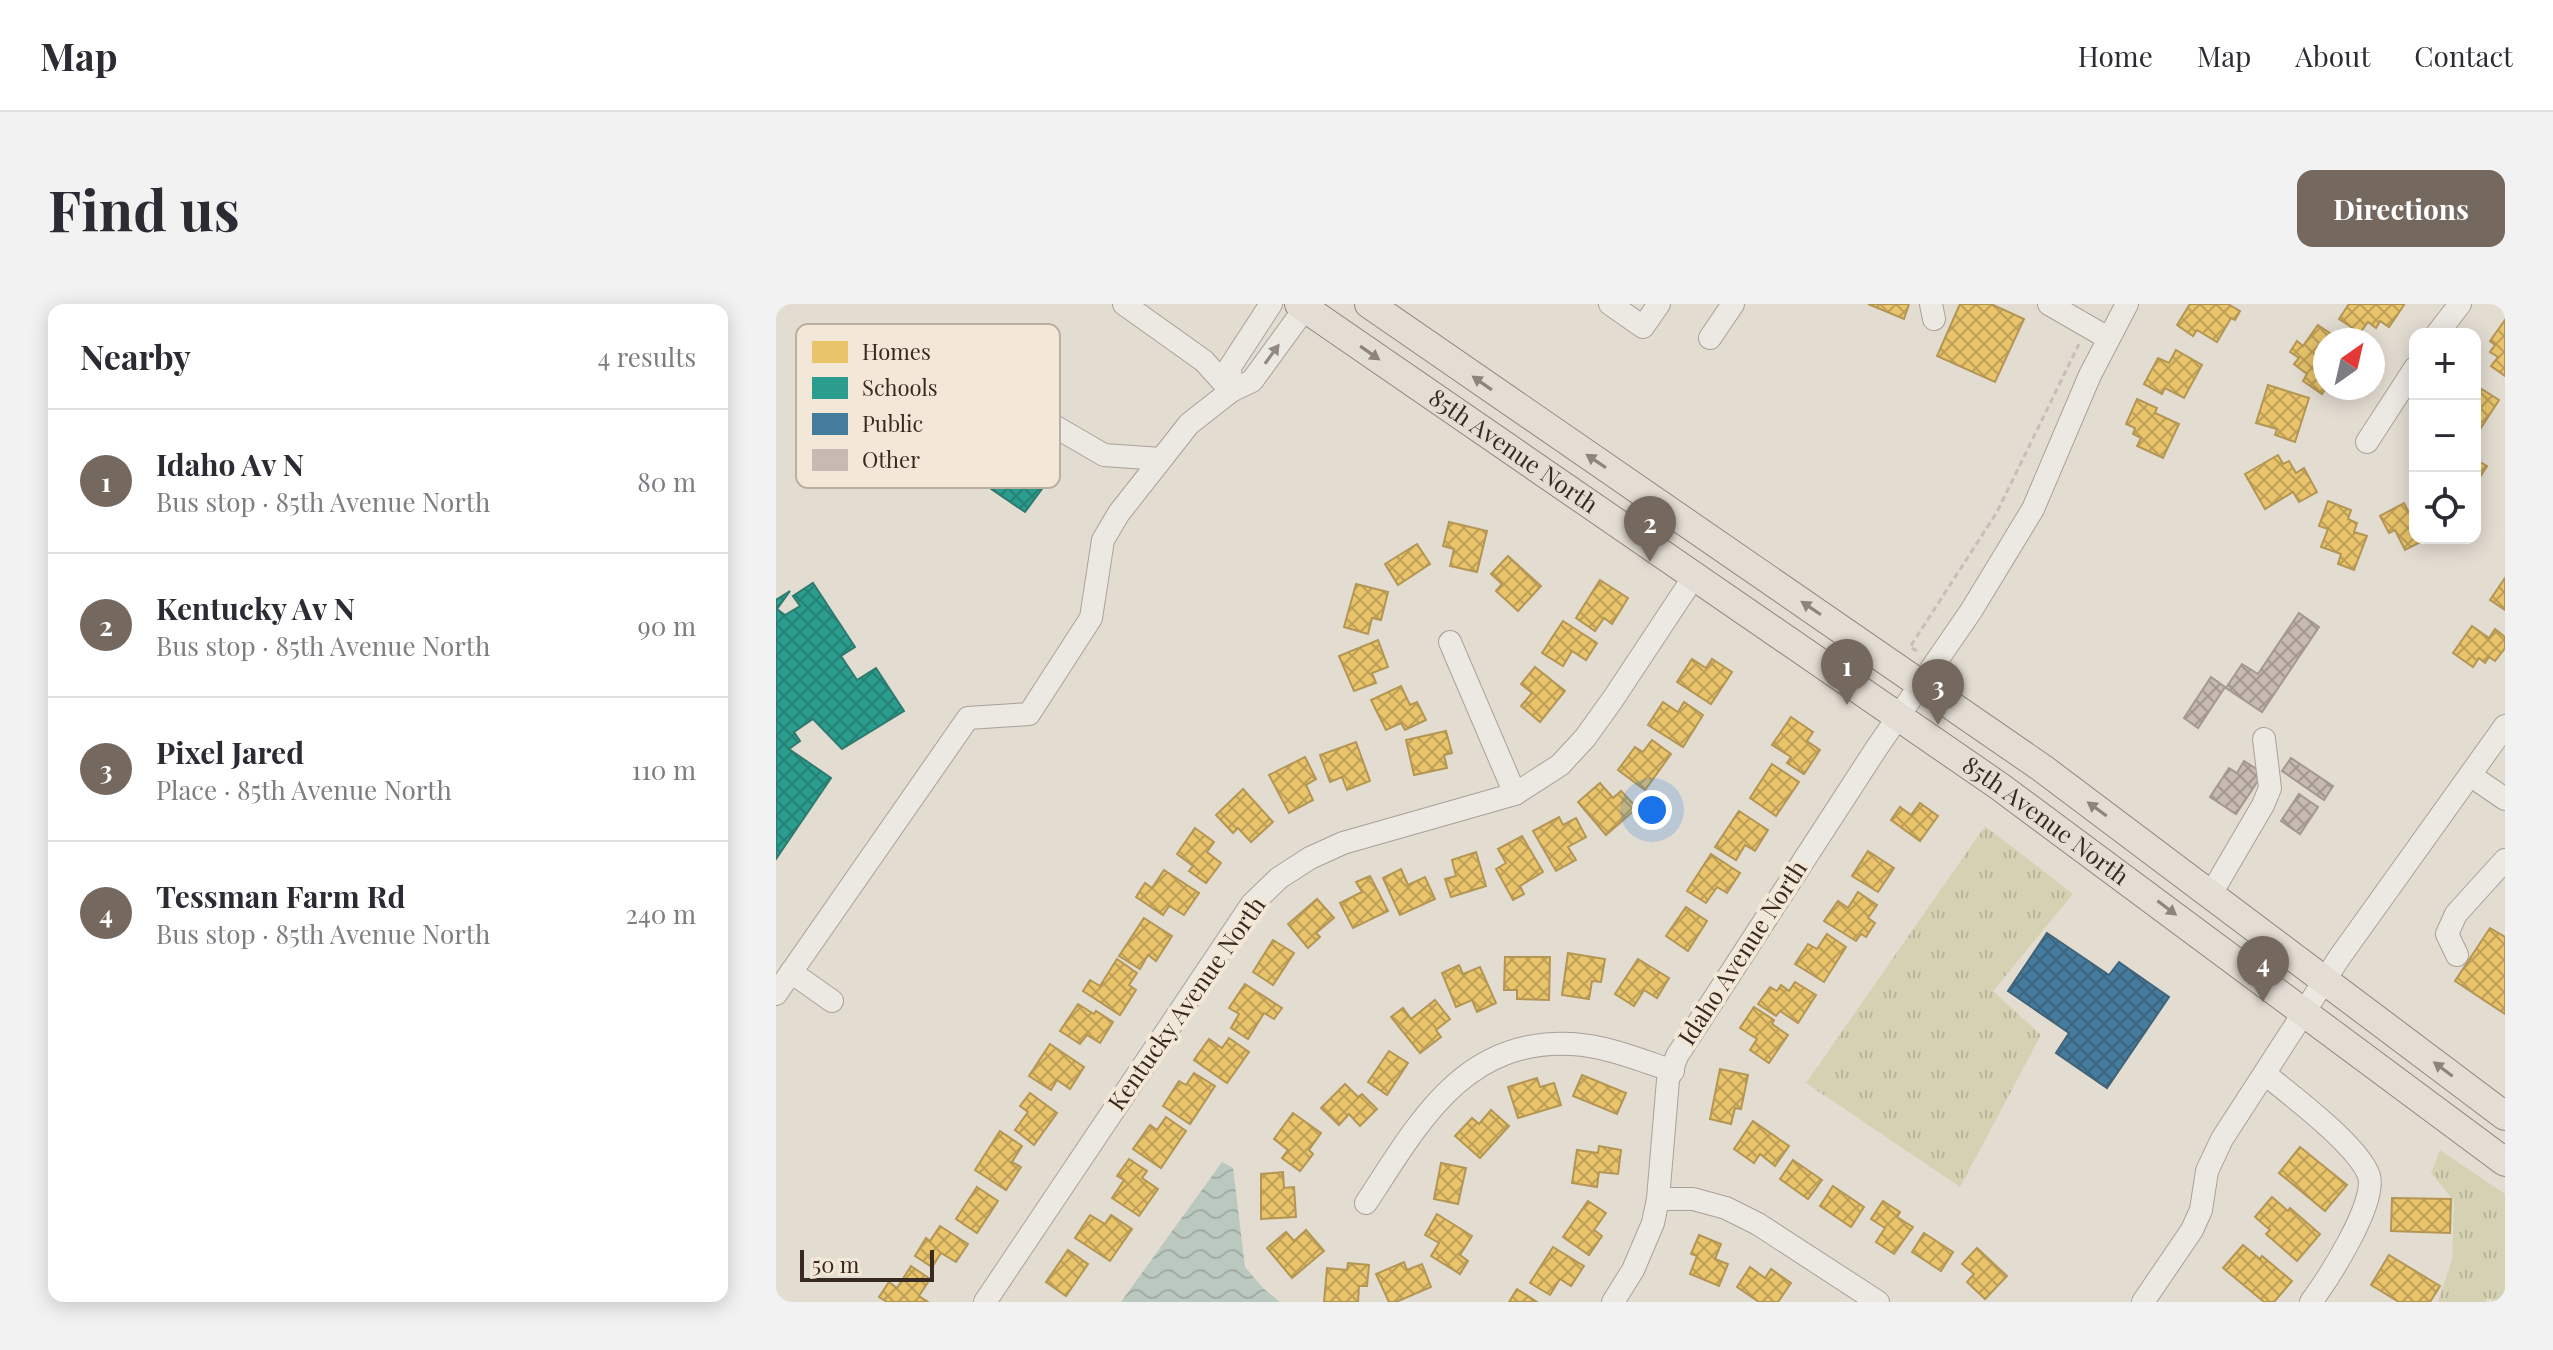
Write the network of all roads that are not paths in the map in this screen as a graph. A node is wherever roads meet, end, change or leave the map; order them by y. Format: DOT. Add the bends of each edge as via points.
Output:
graph roads {
  1 [pos="1124,304"];
  2 [pos="1271,304"];
  3 [pos="1369,304"];
  4 [pos="1610,304"];
  5 [pos="1659,304"];
  6 [pos="1733,304"];
  7 [pos="2049,304"];
  8 [pos="2127,304"];
  9 [pos="2460,304"];
  10 [pos="1304,305"];
  11 [pos="2442,328"];
  12 [pos="1710,338"];
  13 [pos="2108,338"];
  14 [pos="2409,377"];
  15 [pos="1231,391"];
  16 [pos="1060,429"];
  17 [pos="2367,442"];
  18 [pos="1161,459"];
  19 [pos="1695,575"];
  20 [pos="1450,642"];
  21 [pos="1922,684"];
  22 [pos="1900,715"];
  23 [pos="2505,726"];
  24 [pos="2264,739"];
  25 [pos="2470,775"];
  26 [pos="1515,794"];
  27 [pos="2505,799"];
  28 [pos="2505,860"];
  29 [pos="2497,883"];
  30 [pos="2211,894"];
  31 [pos="2457,955"];
  32 [pos="791,972"];
  33 [pos="2326,980"];
  34 [pos="776,994"];
  35 [pos="832,1001"];
  36 [pos="2305,1012"];
  37 [pos="1673,1071"];
  38 [pos="2265,1074"];
  39 [pos="2505,1116"];
  40 [pos="2505,1162"];
  41 [pos="1658,1199"];
  42 [pos="1366,1203"];
  43 [pos="985,1302"];
  44 [pos="1613,1302"];
  45 [pos="1878,1302"];
  46 [pos="2143,1302"];
  47 [pos="2311,1302"];
  1 -- 15 [label="street" via="1204,361"];
  2 -- 15 [label="street" via="1230,367"];
  21 -- 3 [label="main road, 85th Avenue North, one-way"];
  4 -- 5 [label="street" via="1643,327"];
  6 -- 12 [label="street"];
  7 -- 13 [label="street"];
  8 -- 13 [label="street, Idaho Avenue North"];
  9 -- 11 [label="street"];
  15 -- 10 [label="street, one-way" via="1252,381"];
  10 -- 19 [label="main road, 85th Avenue North, one-way"];
  13 -- 21 [label="street, Idaho Avenue North" via="2033,509"];
  14 -- 17 [label="street"];
  15 -- 18 [label="street" via="1189,424"];
  16 -- 18 [label="street" via="1104,455"];
  18 -- 32 [label="street" via="1103,540 1091,618 1029,714 968,718"];
  19 -- 22 [label="main road, 85th Avenue North"];
  19 -- 26 [label="street, Kentucky Avenue North" via="1585,738 1560,765"];
  20 -- 26 [label="street"];
  21 -- 22 [label="street, Idaho Avenue North"];
  30 -- 21 [label="main road, 85th Avenue North, one-way"];
  22 -- 36 [label="main road, 85th Avenue North, one-way"];
  22 -- 37 [label="street, Idaho Avenue North" via="1690,1033"];
  23 -- 25 [label="street"];
  24 -- 30 [label="street" via="2270,788"];
  25 -- 27 [label="street"];
  25 -- 33 [label="street"];
  26 -- 43 [label="street, Kentucky Avenue North" via="1343,843 1279,878 1252,904"];
  28 -- 29 [label="street"];
  29 -- 31 [label="street" via="2456,914 2447,934"];
  30 -- 33 [label="main road, 85th Avenue North"];
  32 -- 34 [label="street"];
  32 -- 35 [label="street"];
  33 -- 36 [label="street"];
  39 -- 33 [label="main road, 85th Avenue North, one-way"];
  36 -- 38 [label="street"];
  36 -- 40 [label="main road, 85th Avenue North"];
  37 -- 41 [label="street, Idaho Avenue North"];
  37 -- 42 [label="street" via="1572,1044 1504,1054 1472,1069 1446,1091"];
  38 -- 46 [label="street" via="2213,1157 2192,1230"];
  38 -- 47 [label="street" via="2358,1156 2370,1178 2354,1234"];
  41 -- 44 [label="street, Idaho Avenue North" via="1644,1248"];
  41 -- 45 [label="street" via="1693,1199 1726,1208"];
}
